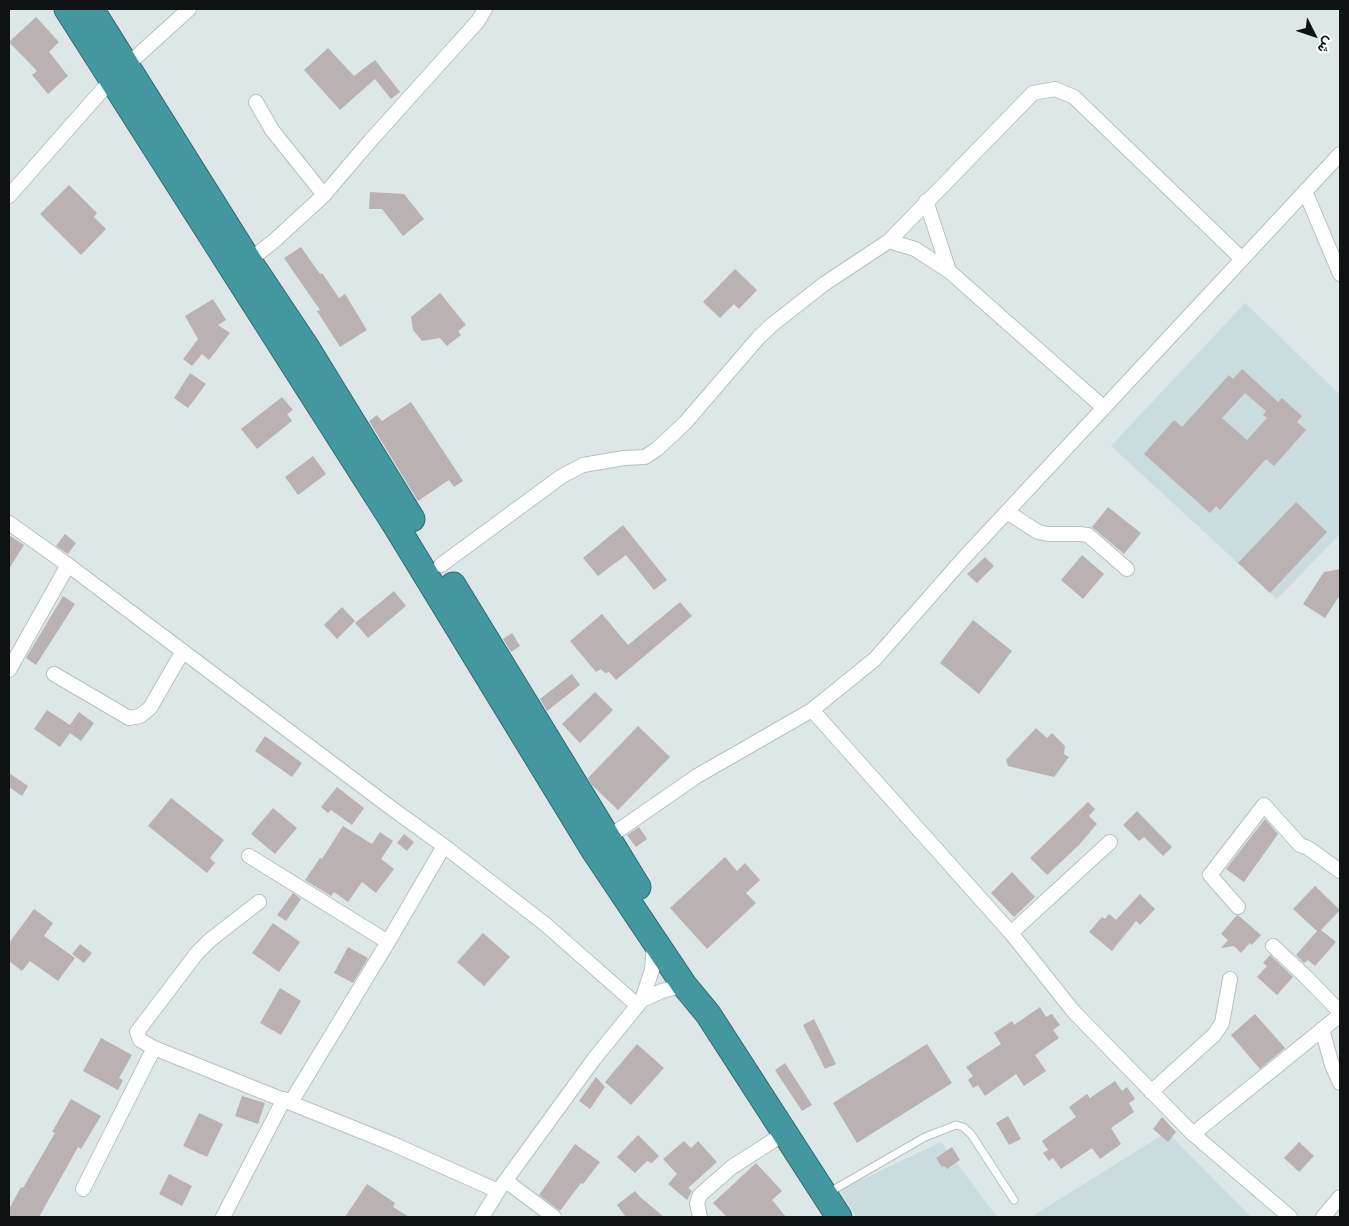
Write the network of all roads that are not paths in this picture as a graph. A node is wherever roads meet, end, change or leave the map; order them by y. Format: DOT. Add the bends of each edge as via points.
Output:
graph roads {
  1 [pos="67,9"];
  2 [pos="90,9"];
  3 [pos="189,9"];
  4 [pos="485,9"];
  5 [pos="120,73"];
  6 [pos="256,102"];
  7 [pos="1340,154"];
  8 [pos="1305,191"];
  9 [pos="324,195"];
  10 [pos="9,196"];
  11 [pos="926,201"];
  12 [pos="889,241"];
  13 [pos="1242,259"];
  14 [pos="249,261"];
  15 [pos="949,272"];
  16 [pos="1340,274"];
  17 [pos="1104,408"];
  18 [pos="1007,512"];
  19 [pos="9,523"];
  20 [pos="68,565"];
  21 [pos="441,566"];
  22 [pos="1127,569"];
  23 [pos="182,650"];
  24 [pos="9,670"];
  25 [pos="54,674"];
  26 [pos="812,710"];
  27 [pos="521,713"];
  28 [pos="1110,842"];
  29 [pos="600,843"];
  30 [pos="444,846"];
  31 [pos="249,856"];
  32 [pos="1340,871"];
  33 [pos="259,902"];
  34 [pos="1238,907"];
  35 [pos="1011,933"];
  36 [pos="653,939"];
  37 [pos="388,942"];
  38 [pos="1273,946"];
  39 [pos="1230,979"];
  40 [pos="684,985"];
  41 [pos="639,1002"];
  42 [pos="1340,1013"];
  43 [pos="708,1014"];
  44 [pos="1322,1029"];
  45 [pos="154,1048"];
  46 [pos="1340,1083"];
  47 [pos="1151,1092"];
  48 [pos="287,1101"];
  49 [pos="785,1133"];
  50 [pos="1193,1134"];
  51 [pos="502,1186"];
  52 [pos="82,1189"];
  53 [pos="825,1195"];
  54 [pos="1340,1197"];
  55 [pos="1014,1200"];
  56 [pos="223,1217"];
  57 [pos="482,1217"];
  58 [pos="554,1217"];
  59 [pos="700,1217"];
  60 [pos="839,1217"];
  61 [pos="1290,1217"];
  62 [pos="1323,1217"];
  1 -- 5 [label="highway"];
  2 -- 5 [label="highway"];
  3 -- 5 [label="street"];
  4 -- 9 [label="street" via="478,21"];
  5 -- 10 [label="street"];
  5 -- 14 [label="highway"];
  5 -- 27 [label="highway" via="396,526"];
  6 -- 9 [label="street" via="272,130"];
  7 -- 8 [label="street"];
  8 -- 13 [label="street"];
  8 -- 16 [label="street"];
  9 -- 14 [label="street"];
  11 -- 12 [label="street"];
  11 -- 13 [label="street" via="1033,93 1055,89 1074,97"];
  11 -- 15 [label="street"];
  12 -- 15 [label="street" via="916,249"];
  12 -- 21 [label="street" via="824,284 773,324 658,449 645,456 583,465 562,476"];
  13 -- 17 [label="street"];
  14 -- 21 [label="highway" via="307,348"];
  15 -- 17 [label="street"];
  17 -- 18 [label="street"];
  18 -- 22 [label="street" via="1038,532 1088,535"];
  18 -- 26 [label="street" via="875,660"];
  19 -- 20 [label="street"];
  20 -- 23 [label="street"];
  20 -- 24 [label="street"];
  21 -- 27 [label="highway"];
  23 -- 25 [label="street" via="150,708 140,716 129,718"];
  23 -- 30 [label="street"];
  26 -- 29 [label="street" via="697,776"];
  26 -- 35 [label="street"];
  27 -- 29 [label="highway"];
  28 -- 35 [label="street"];
  29 -- 36 [label="highway"];
  29 -- 43 [label="highway" via="693,976"];
  30 -- 37 [label="street"];
  30 -- 41 [label="street"];
  31 -- 37 [label="street"];
  32 -- 34 [label="street" via="1300,845 1264,806 1210,875"];
  33 -- 45 [label="street" via="197,953 137,1032 140,1040"];
  35 -- 47 [label="street" via="1074,1012"];
  36 -- 40 [label="highway"];
  36 -- 41 [label="street" via="652,970"];
  37 -- 48 [label="street"];
  38 -- 42 [label="street"];
  39 -- 47 [label="street" via="1222,1023 1214,1035"];
  40 -- 41 [label="street" via="662,990"];
  40 -- 43 [label="highway"];
  41 -- 51 [label="street"];
  42 -- 44 [label="street"];
  43 -- 49 [label="highway"];
  44 -- 46 [label="street"];
  44 -- 50 [label="street"];
  45 -- 48 [label="street"];
  45 -- 52 [label="street"];
  47 -- 50 [label="street"];
  48 -- 51 [label="street"];
  48 -- 56 [label="street"];
  49 -- 53 [label="highway"];
  49 -- 59 [label="street" via="732,1167 700,1195 697,1203"];
  50 -- 61 [label="street"];
  51 -- 57 [label="street"];
  51 -- 58 [label="street"];
  53 -- 55 [label="lane" via="925,1137 956,1125 971,1134"];
  53 -- 60 [label="highway"];
  54 -- 62 [label="street"];
}
